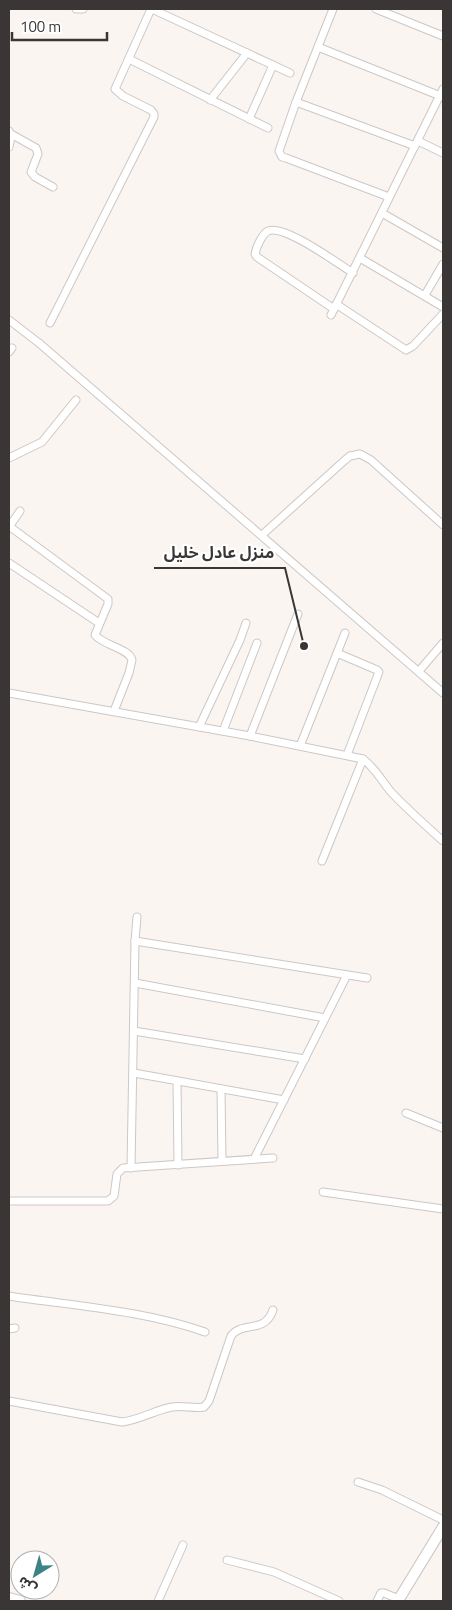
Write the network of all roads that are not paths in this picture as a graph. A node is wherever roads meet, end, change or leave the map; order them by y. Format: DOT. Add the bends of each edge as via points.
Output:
graph roads {
  1 [pos="76,9"];
  2 [pos="83,9"];
  3 [pos="152,9"];
  4 [pos="333,9"];
  5 [pos="376,9"];
  6 [pos="443,36"];
  7 [pos="318,47"];
  8 [pos="247,53"];
  9 [pos="129,59"];
  10 [pos="273,65"];
  11 [pos="290,73"];
  12 [pos="442,94"];
  13 [pos="210,100"];
  14 [pos="296,102"];
  15 [pos="249,119"];
  16 [pos="268,128"];
  17 [pos="10,132"];
  18 [pos="416,144"];
  19 [pos="9,147"];
  20 [pos="443,152"];
  21 [pos="53,187"];
  22 [pos="390,197"];
  23 [pos="382,213"];
  24 [pos="443,248"];
  25 [pos="360,258"];
  26 [pos="443,264"];
  27 [pos="353,273"];
  28 [pos="425,295"];
  29 [pos="443,307"];
  30 [pos="334,309"];
  31 [pos="443,314"];
  32 [pos="9,320"];
  33 [pos="50,323"];
  34 [pos="76,400"];
  35 [pos="9,458"];
  36 [pos="20,511"];
  37 [pos="443,525"];
  38 [pos="9,527"];
  39 [pos="262,535"];
  40 [pos="9,563"];
  41 [pos="298,614"];
  42 [pos="99,623"];
  43 [pos="246,623"];
  44 [pos="345,633"];
  45 [pos="257,642"];
  46 [pos="443,643"];
  47 [pos="337,654"];
  48 [pos="419,671"];
  49 [pos="443,692"];
  50 [pos="9,693"];
  51 [pos="114,711"];
  52 [pos="199,727"];
  53 [pos="223,731"];
  54 [pos="250,736"];
  55 [pos="300,746"];
  56 [pos="347,755"];
  57 [pos="363,759"];
  58 [pos="443,841"];
  59 [pos="322,861"];
  60 [pos="137,917"];
  61 [pos="135,941"];
  62 [pos="347,975"];
  63 [pos="367,978"];
  64 [pos="135,983"];
  65 [pos="325,1018"];
  66 [pos="134,1031"];
  67 [pos="304,1059"];
  68 [pos="134,1073"];
  69 [pos="177,1081"];
  70 [pos="221,1089"];
  71 [pos="284,1100"];
  72 [pos="406,1113"];
  73 [pos="443,1128"];
  74 [pos="273,1158"];
  75 [pos="254,1159"];
  76 [pos="222,1161"];
  77 [pos="178,1164"];
  78 [pos="131,1168"];
  79 [pos="323,1192"];
  80 [pos="9,1201"];
  81 [pos="443,1209"];
  82 [pos="9,1296"];
  83 [pos="273,1310"];
  84 [pos="205,1332"];
  85 [pos="9,1402"];
  86 [pos="358,1482"];
  87 [pos="443,1520"];
  88 [pos="443,1527"];
  89 [pos="183,1545"];
  90 [pos="227,1560"];
  91 [pos="9,1598"];
  92 [pos="399,1599"];
  93 [pos="19,1601"];
  94 [pos="158,1601"];
  95 [pos="339,1601"];
  96 [pos="377,1601"];
  1 -- 2 [label="street"];
  3 -- 8 [label="street"];
  3 -- 9 [label="street"];
  4 -- 7 [label="street"];
  5 -- 6 [label="street"];
  7 -- 12 [label="street"];
  7 -- 14 [label="street"];
  8 -- 10 [label="street"];
  8 -- 13 [label="street"];
  9 -- 13 [label="street"];
  9 -- 33 [label="street" via="115,88 123,96 151,110 154,117"];
  10 -- 11 [label="street"];
  10 -- 15 [label="street"];
  12 -- 18 [label="street"];
  13 -- 15 [label="street"];
  14 -- 18 [label="street"];
  14 -- 22 [label="street" via="280,147 282,157"];
  15 -- 16 [label="street"];
  17 -- 19 [label="street"];
  17 -- 21 [label="street" via="36,148 38,154 31,172"];
  18 -- 20 [label="street"];
  18 -- 22 [label="street"];
  22 -- 23 [label="street"];
  23 -- 24 [label="street"];
  23 -- 25 [label="street"];
  25 -- 27 [label="street"];
  25 -- 28 [label="street"];
  26 -- 28 [label="street"];
  27 -- 30 [label="street"];
  27 -- 30 [label="street" via="287,232 270,230 262,237 255,254 257,257"];
  28 -- 29 [label="street"];
  30 -- 31 [label="street" via="406,350"];
  32 -- 39 [label="street"];
  34 -- 35 [label="street" via="42,442"];
  36 -- 38 [label="street"];
  37 -- 39 [label="street" via="371,460 360,454 345,460"];
  38 -- 42 [label="street" via="108,598"];
  39 -- 48 [label="street"];
  40 -- 42 [label="street"];
  41 -- 54 [label="street"];
  42 -- 51 [label="street" via="96,637 132,658"];
  43 -- 52 [label="street"];
  44 -- 47 [label="street"];
  45 -- 53 [label="street"];
  46 -- 48 [label="street"];
  47 -- 55 [label="street"];
  47 -- 56 [label="street" via="378,672"];
  48 -- 49 [label="street"];
  50 -- 51 [label="street"];
  51 -- 52 [label="street"];
  52 -- 53 [label="street"];
  53 -- 54 [label="street"];
  54 -- 55 [label="street"];
  55 -- 56 [label="street"];
  56 -- 57 [label="street"];
  57 -- 58 [label="street" via="408,810"];
  57 -- 59 [label="street"];
  60 -- 61 [label="street"];
  61 -- 62 [label="street"];
  61 -- 64 [label="street"];
  62 -- 63 [label="street"];
  62 -- 65 [label="street"];
  64 -- 65 [label="street"];
  64 -- 66 [label="street"];
  65 -- 67 [label="street"];
  66 -- 67 [label="street"];
  66 -- 68 [label="street"];
  67 -- 71 [label="street"];
  68 -- 69 [label="street"];
  68 -- 78 [label="street"];
  69 -- 70 [label="street"];
  69 -- 77 [label="street"];
  70 -- 71 [label="street"];
  70 -- 76 [label="street"];
  71 -- 75 [label="street"];
  72 -- 73 [label="street"];
  74 -- 75 [label="street"];
  75 -- 76 [label="street"];
  76 -- 77 [label="street"];
  77 -- 78 [label="street"];
  78 -- 80 [label="street" via="118,1172 114,1196 108,1201"];
  79 -- 81 [label="street"];
  82 -- 84 [label="street" via="169,1320"];
  83 -- 85 [label="street" via="264,1324 239,1329 231,1336 209,1401 204,1407 174,1406 122,1422"];
  86 -- 87 [label="street"];
  88 -- 92 [label="main road"];
  89 -- 94 [label="street"];
  90 -- 95 [label="street" via="274,1572"];
  91 -- 93 [label="main road"];
  92 -- 96 [label="street" via="382,1593"];
}
